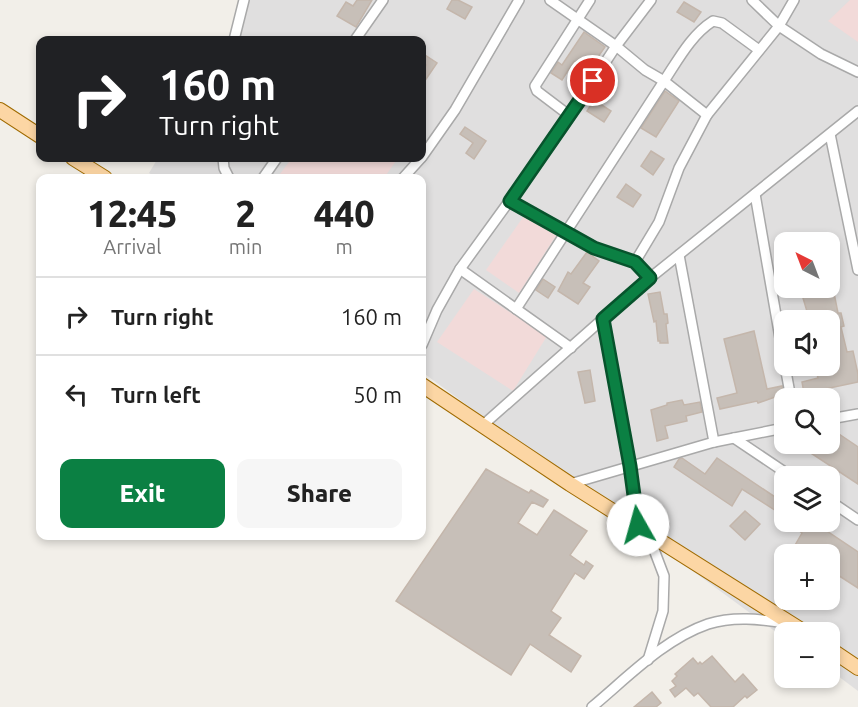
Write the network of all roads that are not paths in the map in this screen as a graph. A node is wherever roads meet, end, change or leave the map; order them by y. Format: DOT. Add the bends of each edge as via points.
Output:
graph roads {
  1 [pos="244,0"];
  2 [pos="383,0"];
  3 [pos="519,0"];
  4 [pos="550,0"];
  5 [pos="590,0"];
  6 [pos="651,0"];
  7 [pos="752,0"];
  8 [pos="794,0"];
  9 [pos="577,20"];
  10 [pos="779,26"];
  11 [pos="235,36"];
  12 [pos="359,36"];
  13 [pos="616,46"];
  14 [pos="759,50"];
  15 [pos="858,72"];
  16 [pos="664,81"];
  17 [pos="0,110"];
  18 [pos="858,111"];
  19 [pos="706,115"];
  20 [pos="570,116"];
  21 [pos="36,133"];
  22 [pos="830,134"];
  23 [pos="426,150"];
  24 [pos="79,162"];
  25 [pos="417,162"];
  26 [pos="99,174"];
  27 [pos="406,174"];
  28 [pos="755,194"];
  29 [pos="510,201"];
  30 [pos="566,232"];
  31 [pos="679,255"];
  32 [pos="635,262"];
  33 [pos="460,269"];
  34 [pos="858,270"];
  35 [pos="650,278"];
  36 [pos="516,309"];
  37 [pos="775,310"];
  38 [pos="603,319"];
  39 [pos="426,336"];
  40 [pos="571,348"];
  41 [pos="426,388"];
  42 [pos="858,414"];
  43 [pos="840,417"];
  44 [pos="483,425"];
  45 [pos="774,430"];
  46 [pos="734,438"];
  47 [pos="714,442"];
  48 [pos="630,466"];
  49 [pos="776,466"];
  50 [pos="570,484"];
  51 [pos="840,508"];
  52 [pos="858,520"];
  53 [pos="638,525"];
  54 [pos="788,622"];
  55 [pos="774,623"];
  56 [pos="840,656"];
  57 [pos="648,660"];
  58 [pos="858,668"];
  59 [pos="592,707"];
  1 -- 11 [label="street"];
  2 -- 12 [label="street"];
  3 -- 23 [label="street" via="455,110"];
  4 -- 9 [label="street"];
  5 -- 9 [label="street"];
  6 -- 13 [label="street"];
  7 -- 10 [label="street"];
  8 -- 10 [label="street"];
  9 -- 13 [label="street"];
  9 -- 20 [label="street" via="535,86"];
  10 -- 14 [label="street"];
  10 -- 15 [label="street" via="821,54"];
  13 -- 16 [label="street"];
  13 -- 20 [label="street"];
  14 -- 16 [label="street" via="722,22 713,21 688,45"];
  14 -- 19 [label="street"];
  16 -- 19 [label="street"];
  16 -- 30 [label="street"];
  17 -- 21 [label="main road"];
  18 -- 22 [label="street"];
  19 -- 32 [label="street" via="679,168 659,222"];
  20 -- 29 [label="street"];
  22 -- 28 [label="street"];
  22 -- 34 [label="street"];
  24 -- 26 [label="main road"];
  25 -- 27 [label="street"];
  28 -- 31 [label="street"];
  28 -- 37 [label="street"];
  29 -- 30 [label="street"];
  29 -- 33 [label="street"];
  30 -- 32 [label="street" via="594,248"];
  30 -- 36 [label="street"];
  31 -- 35 [label="street"];
  31 -- 47 [label="street"];
  32 -- 35 [label="street"];
  33 -- 36 [label="street"];
  33 -- 39 [label="street"];
  35 -- 38 [label="street"];
  36 -- 40 [label="street"];
  38 -- 40 [label="street"];
  38 -- 48 [label="street"];
  40 -- 44 [label="street"];
  41 -- 44 [label="main road"];
  42 -- 43 [label="street"];
  44 -- 50 [label="main road"];
  45 -- 46 [label="street"];
  46 -- 47 [label="street"];
  46 -- 49 [label="street"];
  47 -- 48 [label="street"];
  48 -- 50 [label="street"];
  48 -- 53 [label="street"];
  50 -- 53 [label="main road"];
  51 -- 52 [label="street"];
  53 -- 54 [label="main road"];
  53 -- 57 [label="street" via="653,547 664,576 663,611"];
  55 -- 57 [label="street" via="744,619 708,624"];
  56 -- 58 [label="main road"];
  57 -- 59 [label="street"];
}
